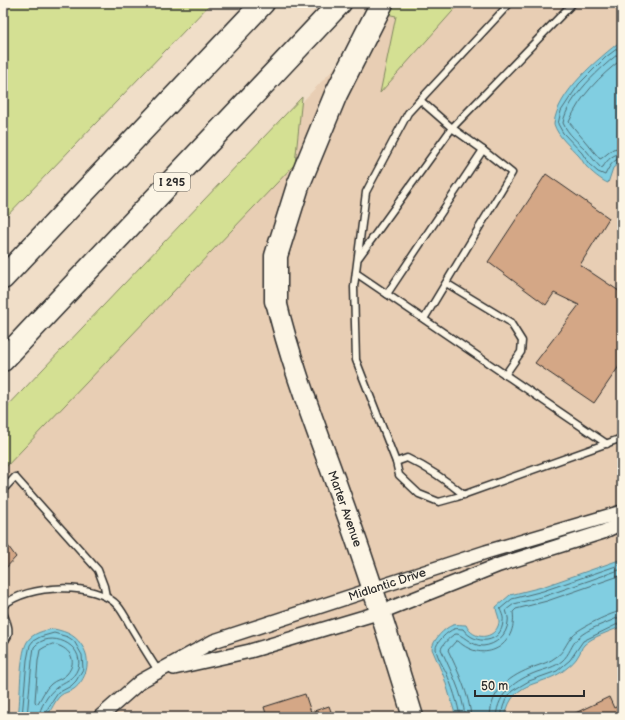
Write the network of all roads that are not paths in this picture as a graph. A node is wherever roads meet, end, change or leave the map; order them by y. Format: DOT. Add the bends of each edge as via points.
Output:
graph roads {
  1 [pos="263,3"];
  2 [pos="340,3"];
  3 [pos="382,3"];
  4 [pos="510,3"];
  5 [pos="573,3"];
  6 [pos="420,100"];
  7 [pos="452,128"];
  8 [pos="483,150"];
  9 [pos="358,258"];
  10 [pos="356,273"];
  11 [pos="3,278"];
  12 [pos="446,283"];
  13 [pos="387,294"];
  14 [pos="276,301"];
  15 [pos="424,319"];
  16 [pos="3,360"];
  17 [pos="506,374"];
  18 [pos="622,438"];
  19 [pos="607,444"];
  20 [pos="396,462"];
  21 [pos="3,490"];
  22 [pos="464,495"];
  23 [pos="622,512"];
  24 [pos="622,523"];
  25 [pos="373,589"];
  26 [pos="106,596"];
  27 [pos="3,606"];
  28 [pos="381,612"];
  29 [pos="3,613"];
  30 [pos="3,642"];
  31 [pos="158,672"];
  32 [pos="100,717"];
  33 [pos="413,717"];
  1 -- 11 [label="highway"];
  2 -- 16 [label="highway, I 295"];
  3 -- 14 [label="highway" via="336,94 298,186 276,256"];
  4 -- 6 [label="lane"];
  5 -- 7 [label="lane"];
  6 -- 7 [label="lane"];
  6 -- 9 [label="lane" via="408,113 366,192"];
  7 -- 8 [label="lane"];
  7 -- 9 [label="lane"];
  8 -- 12 [label="lane" via="512,173"];
  8 -- 13 [label="lane"];
  9 -- 10 [label="lane"];
  10 -- 13 [label="lane"];
  10 -- 20 [label="lane" via="356,360"];
  12 -- 15 [label="lane"];
  12 -- 17 [label="lane" via="510,322 522,341 521,352"];
  13 -- 15 [label="lane"];
  14 -- 25 [label="main road, Marter Avenue" via="289,351"];
  15 -- 17 [label="lane"];
  17 -- 19 [label="lane"];
  18 -- 19 [label="lane"];
  19 -- 22 [label="lane"];
  20 -- 22 [label="lane" via="407,458 425,467"];
  20 -- 22 [label="lane" via="399,475 419,494 439,502"];
  21 -- 26 [label="lane" via="15,477 98,570"];
  23 -- 25 [label="street, Midlantic Drive"];
  24 -- 28 [label="street, Midlantic Drive" via="603,532 498,565"];
  25 -- 28 [label="main road, Marter Avenue"];
  25 -- 31 [label="street, Midlantic Drive" via="214,641"];
  26 -- 27 [label="lane" via="66,587 21,596"];
  26 -- 31 [label="lane" via="118,606"];
  28 -- 31 [label="street, Midlantic Drive" via="250,651"];
  28 -- 33 [label="main road, Marter Avenue"];
  29 -- 30 [label="lane" via="8,625 8,634"];
  31 -- 32 [label="street, Midlantic Drive" via="141,681"];
}
